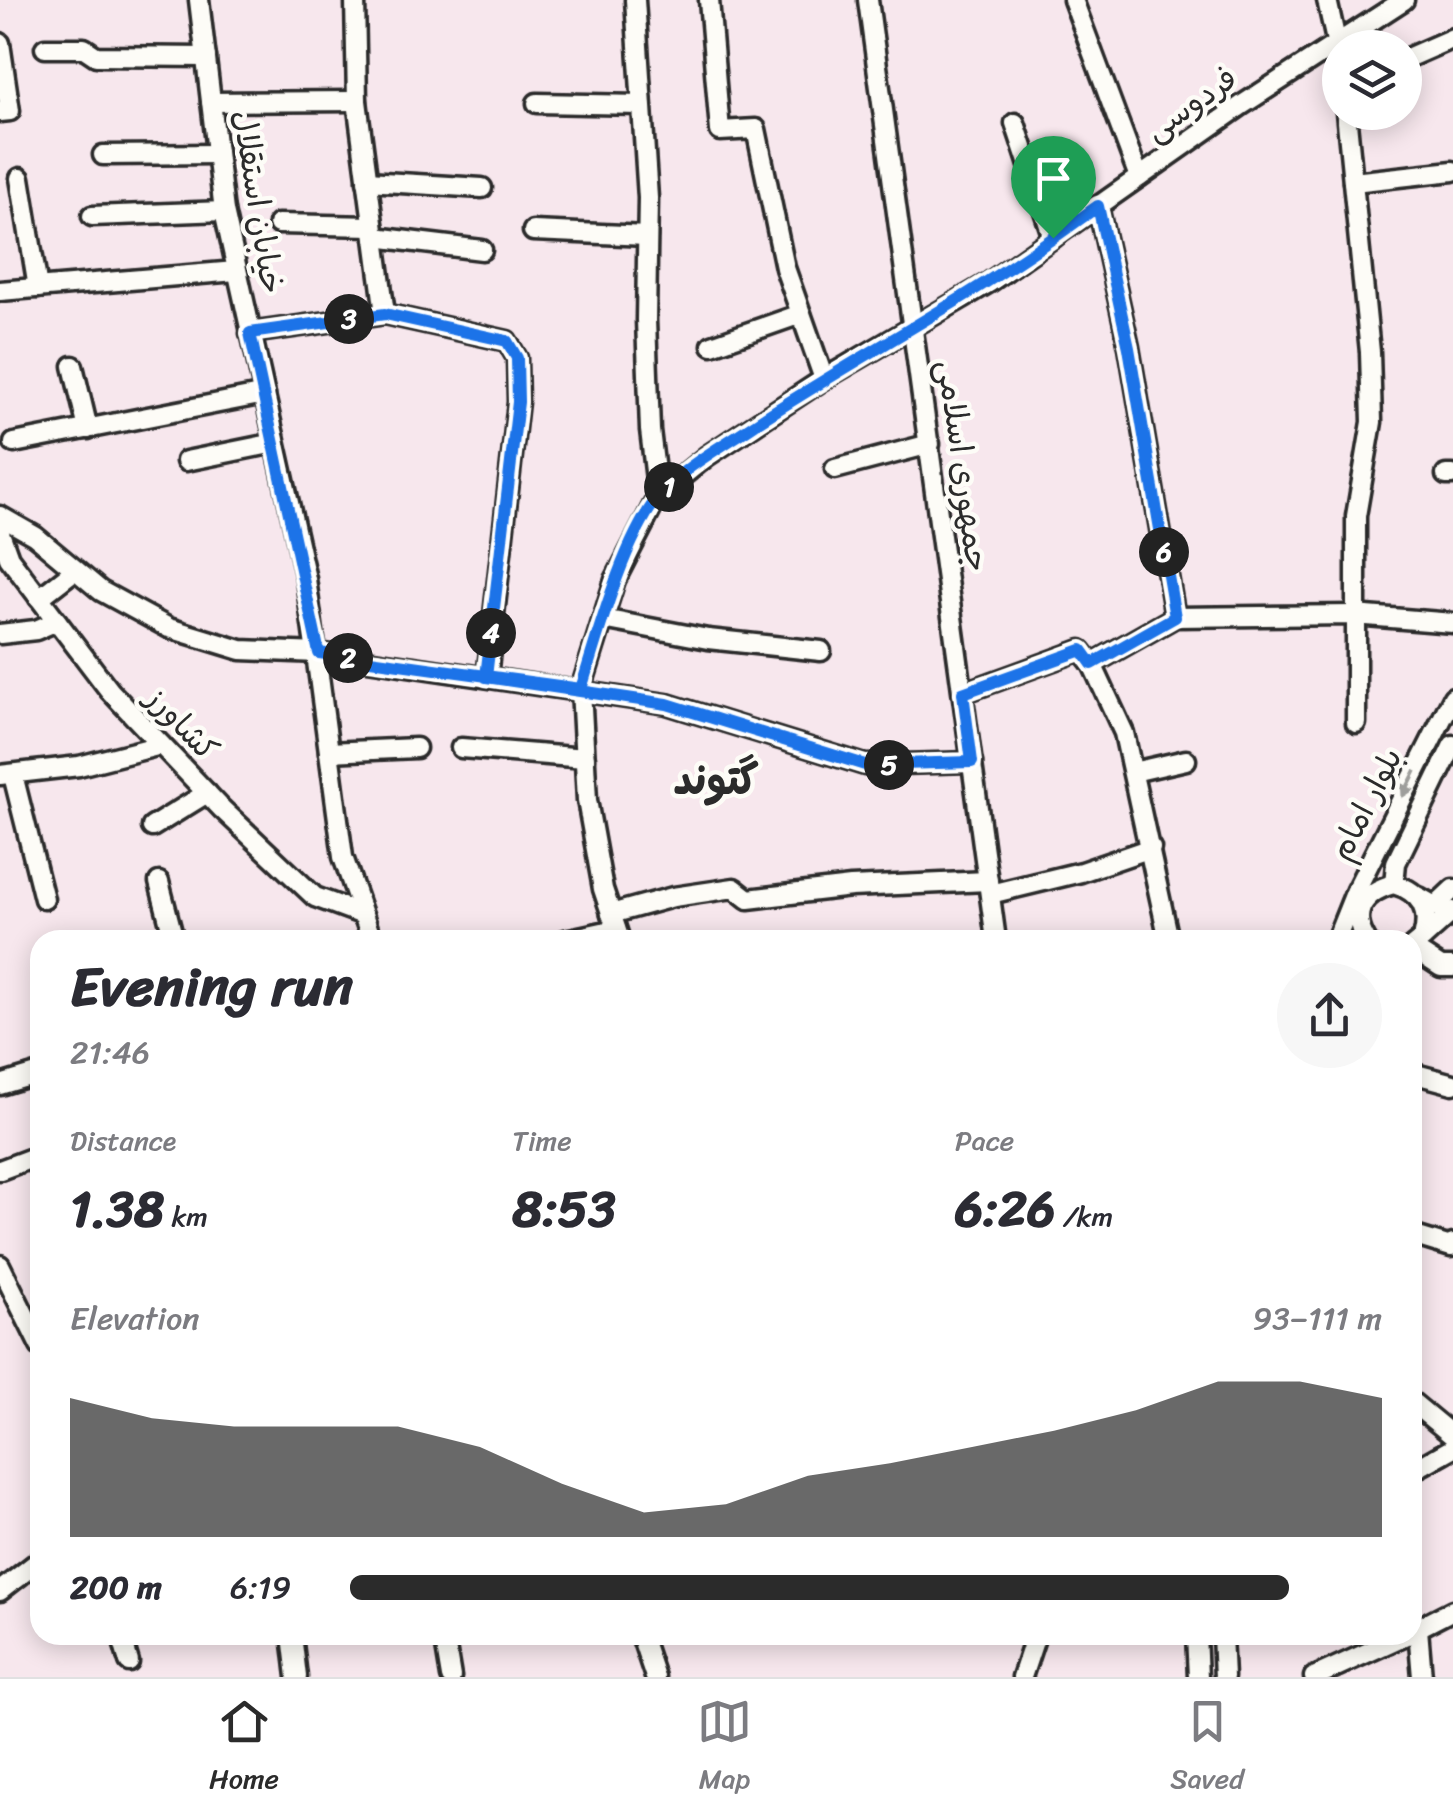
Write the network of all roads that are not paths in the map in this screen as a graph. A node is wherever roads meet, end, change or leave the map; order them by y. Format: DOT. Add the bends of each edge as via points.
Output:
graph roads {
  1 [pos="199,0"];
  2 [pos="355,0"];
  3 [pos="635,0"];
  4 [pos="710,0"];
  5 [pos="868,0"];
  6 [pos="1073,0"];
  7 [pos="1327,0"];
  8 [pos="1404,0"];
  9 [pos="1334,30"];
  10 [pos="1366,30"];
  11 [pos="1453,38"];
  12 [pos="0,43"];
  13 [pos="45,48"];
  14 [pos="1422,52"];
  15 [pos="206,57"];
  16 [pos="1322,62"];
  17 [pos="211,102"];
  18 [pos="357,102"];
  19 [pos="537,104"];
  20 [pos="641,105"];
  21 [pos="0,112"];
  22 [pos="1016,123"];
  23 [pos="1348,130"];
  24 [pos="218,154"];
  25 [pos="103,155"];
  26 [pos="1453,171"];
  27 [pos="1139,177"];
  28 [pos="20,178"];
  29 [pos="368,181"];
  30 [pos="1353,182"];
  31 [pos="482,188"];
  32 [pos="1098,206"];
  33 [pos="224,211"];
  34 [pos="92,216"];
  35 [pos="278,224"];
  36 [pos="533,230"];
  37 [pos="374,231"];
  38 [pos="647,236"];
  39 [pos="1053,238"];
  40 [pos="482,250"];
  41 [pos="236,272"];
  42 [pos="38,288"];
  43 [pos="0,291"];
  44 [pos="385,314"];
  45 [pos="801,314"];
  46 [pos="915,327"];
  47 [pos="250,333"];
  48 [pos="712,345"];
  49 [pos="73,366"];
  50 [pos="824,379"];
  51 [pos="265,394"];
  52 [pos="88,428"];
  53 [pos="14,443"];
  54 [pos="275,444"];
  55 [pos="930,444"];
  56 [pos="186,461"];
  57 [pos="835,469"];
  58 [pos="658,496"];
  59 [pos="0,516"];
  60 [pos="0,533"];
  61 [pos="75,570"];
  62 [pos="40,598"];
  63 [pos="1354,615"];
  64 [pos="1175,617"];
  65 [pos="603,619"];
  66 [pos="58,622"];
  67 [pos="1453,623"];
  68 [pos="0,634"];
  69 [pos="821,651"];
  70 [pos="319,653"];
  71 [pos="1092,664"];
  72 [pos="486,677"];
  73 [pos="581,689"];
  74 [pos="963,693"];
  75 [pos="1453,697"];
  76 [pos="1356,724"];
  77 [pos="161,745"];
  78 [pos="1453,745"];
  79 [pos="416,748"];
  80 [pos="461,748"];
  81 [pos="329,752"];
  82 [pos="585,758"];
  83 [pos="1186,760"];
  84 [pos="972,762"];
  85 [pos="1133,772"];
  86 [pos="6,775"];
  87 [pos="207,793"];
  88 [pos="152,827"];
  89 [pos="1151,848"];
  90 [pos="1367,867"];
  91 [pos="159,882"];
  92 [pos="1394,884"];
  93 [pos="989,888"];
  94 [pos="1453,890"];
  95 [pos="1419,897"];
  96 [pos="44,899"];
  97 [pos="1364,901"];
  98 [pos="1453,911"];
  99 [pos="362,914"];
  100 [pos="616,928"];
  101 [pos="171,930"];
  102 [pos="368,930"];
  103 [pos="995,930"];
  104 [pos="1167,930"];
  105 [pos="1341,930"];
  106 [pos="1344,930"];
  107 [pos="1362,930"];
  108 [pos="1422,933"];
  109 [pos="1422,939"];
  110 [pos="1422,950"];
  111 [pos="1453,967"];
  112 [pos="30,1076"];
  113 [pos="1422,1076"];
  114 [pos="0,1084"];
  115 [pos="1453,1084"];
  116 [pos="30,1159"];
  117 [pos="0,1170"];
  118 [pos="1422,1237"];
  119 [pos="1453,1244"];
  120 [pos="0,1265"];
  121 [pos="30,1326"];
  122 [pos="1422,1410"];
  123 [pos="1453,1436"];
  124 [pos="1453,1448"];
  125 [pos="1422,1465"];
  126 [pos="30,1568"];
  127 [pos="0,1591"];
  128 [pos="1453,1610"];
  129 [pos="1422,1627"];
  130 [pos="125,1645"];
  131 [pos="293,1645"];
  132 [pos="446,1645"];
  133 [pos="644,1645"];
  134 [pos="1033,1645"];
  135 [pos="1196,1645"];
  136 [pos="1222,1645"];
  137 [pos="1384,1645"];
  138 [pos="1415,1645"];
  139 [pos="129,1662"];
  140 [pos="297,1677"];
  141 [pos="451,1677"];
  142 [pos="655,1677"];
  143 [pos="1022,1677"];
  144 [pos="1198,1677"];
  145 [pos="1224,1677"];
  146 [pos="1314,1677"];
  147 [pos="1422,1677"];
  1 -- 15 [label="street, خیابان استقلال"];
  2 -- 18 [label="street"];
  3 -- 20 [label="street"];
  4 -- 45 [label="street" via="720,132 756,129"];
  5 -- 46 [label="street, جمهوری اسلامی"];
  6 -- 27 [label="street"];
  7 -- 9 [label="street"];
  8 -- 10 [label="street, فردوسی"];
  11 -- 14 [label="street"];
  12 -- 21 [label="street" via="10,111"];
  13 -- 15 [label="street" via="84,48 96,56"];
  15 -- 17 [label="street, خیابان استقلال"];
  16 -- 27 [label="street, فردوسی"];
  17 -- 18 [label="street"];
  17 -- 24 [label="street, خیابان استقلال"];
  18 -- 29 [label="street"];
  19 -- 20 [label="street"];
  20 -- 38 [label="street"];
  22 -- 39 [label="street"];
  23 -- 30 [label="street"];
  24 -- 25 [label="street"];
  24 -- 33 [label="street, خیابان استقلال"];
  26 -- 30 [label="street"];
  27 -- 32 [label="street, فردوسی"];
  28 -- 42 [label="street"];
  29 -- 31 [label="street"];
  29 -- 37 [label="street"];
  30 -- 63 [label="street" via="1372,422 1356,516"];
  32 -- 39 [label="street, فردوسی"];
  32 -- 64 [label="street"];
  33 -- 34 [label="street"];
  33 -- 41 [label="street, خیابان استقلال"];
  35 -- 37 [label="street"];
  36 -- 38 [label="street"];
  37 -- 40 [label="street"];
  37 -- 44 [label="street"];
  38 -- 58 [label="street"];
  39 -- 46 [label="street, فردوسی"];
  41 -- 42 [label="street"];
  41 -- 47 [label="street, خیابان استقلال"];
  42 -- 43 [label="street"];
  44 -- 47 [label="street"];
  44 -- 72 [label="street" via="507,341 517,358 518,402"];
  45 -- 48 [label="street"];
  45 -- 50 [label="street"];
  46 -- 50 [label="street, فردوسی"];
  46 -- 55 [label="street, جمهوری اسلامی"];
  47 -- 51 [label="street, خیابان استقلال"];
  49 -- 52 [label="street"];
  50 -- 58 [label="street, فردوسی"];
  51 -- 52 [label="street"];
  51 -- 54 [label="street, خیابان استقلال"];
  52 -- 53 [label="street"];
  54 -- 56 [label="street"];
  54 -- 70 [label="street, خیابان استقلال"];
  55 -- 57 [label="street"];
  55 -- 74 [label="street, جمهوری اسلامی"];
  58 -- 65 [label="street"];
  59 -- 61 [label="street"];
  60 -- 62 [label="street, کشاورز"];
  61 -- 62 [label="street"];
  61 -- 70 [label="street" via="168,628 242,650"];
  62 -- 66 [label="street, کشاورز"];
  63 -- 64 [label="street"];
  63 -- 67 [label="street"];
  63 -- 76 [label="street"];
  64 -- 71 [label="street"];
  65 -- 69 [label="street"];
  65 -- 73 [label="street"];
  66 -- 68 [label="street"];
  66 -- 77 [label="street, کشاورز" via="110,692"];
  70 -- 72 [label="street"];
  70 -- 81 [label="street, خیابان استقلال"];
  71 -- 74 [label="street" via="1082,650"];
  71 -- 85 [label="street" via="1124,733"];
  72 -- 73 [label="street"];
  73 -- 82 [label="street"];
  73 -- 84 [label="street" via="667,704 865,765"];
  74 -- 84 [label="street, جمهوری اسلامی"];
  75 -- 90 [label="street, بلوار امام, one-way"];
  77 -- 86 [label="street" via="79,766"];
  77 -- 87 [label="street, کشاورز"];
  78 -- 92 [label="street, بلوار امام" via="1396,862"];
  79 -- 81 [label="street"];
  80 -- 82 [label="street"];
  81 -- 99 [label="street, خیابان استقلال" via="344,856"];
  82 -- 100 [label="street" via="587,800"];
  83 -- 85 [label="street"];
  84 -- 93 [label="street, جمهوری اسلامی"];
  85 -- 89 [label="street"];
  86 -- 96 [label="street"];
  87 -- 88 [label="street"];
  87 -- 99 [label="street, کشاورز" via="315,898"];
  89 -- 93 [label="street" via="1081,872"];
  89 -- 104 [label="street"];
  90 -- 97 [label="street"];
  90 -- 105 [label="street, بلوار امام"];
  91 -- 101 [label="street"];
  92 -- 95 [label="street"];
  92 -- 97 [label="street"];
  93 -- 100 [label="street" via="850,887 748,899 734,888 673,897"];
  93 -- 103 [label="street, جمهوری اسلامی"];
  94 -- 95 [label="street" via="1435,906"];
  95 -- 108 [label="street" via="1427,924"];
  97 -- 106 [label="street"];
  97 -- 107 [label="street"];
  98 -- 109 [label="street"];
  99 -- 102 [label="street, خیابان استقلال"];
  110 -- 111 [label="street" via="1440,966"];
  112 -- 114 [label="street"];
  113 -- 115 [label="street"];
  116 -- 117 [label="street"];
  118 -- 119 [label="street"];
  120 -- 121 [label="street"];
  122 -- 123 [label="street"];
  124 -- 125 [label="street"];
  126 -- 127 [label="street"];
  128 -- 129 [label="street"];
  130 -- 139 [label="street"];
  131 -- 140 [label="street"];
  132 -- 141 [label="street"];
  133 -- 142 [label="street"];
  134 -- 143 [label="street"];
  135 -- 144 [label="street"];
  136 -- 145 [label="street"];
  137 -- 146 [label="street"];
  138 -- 147 [label="street"];
}
